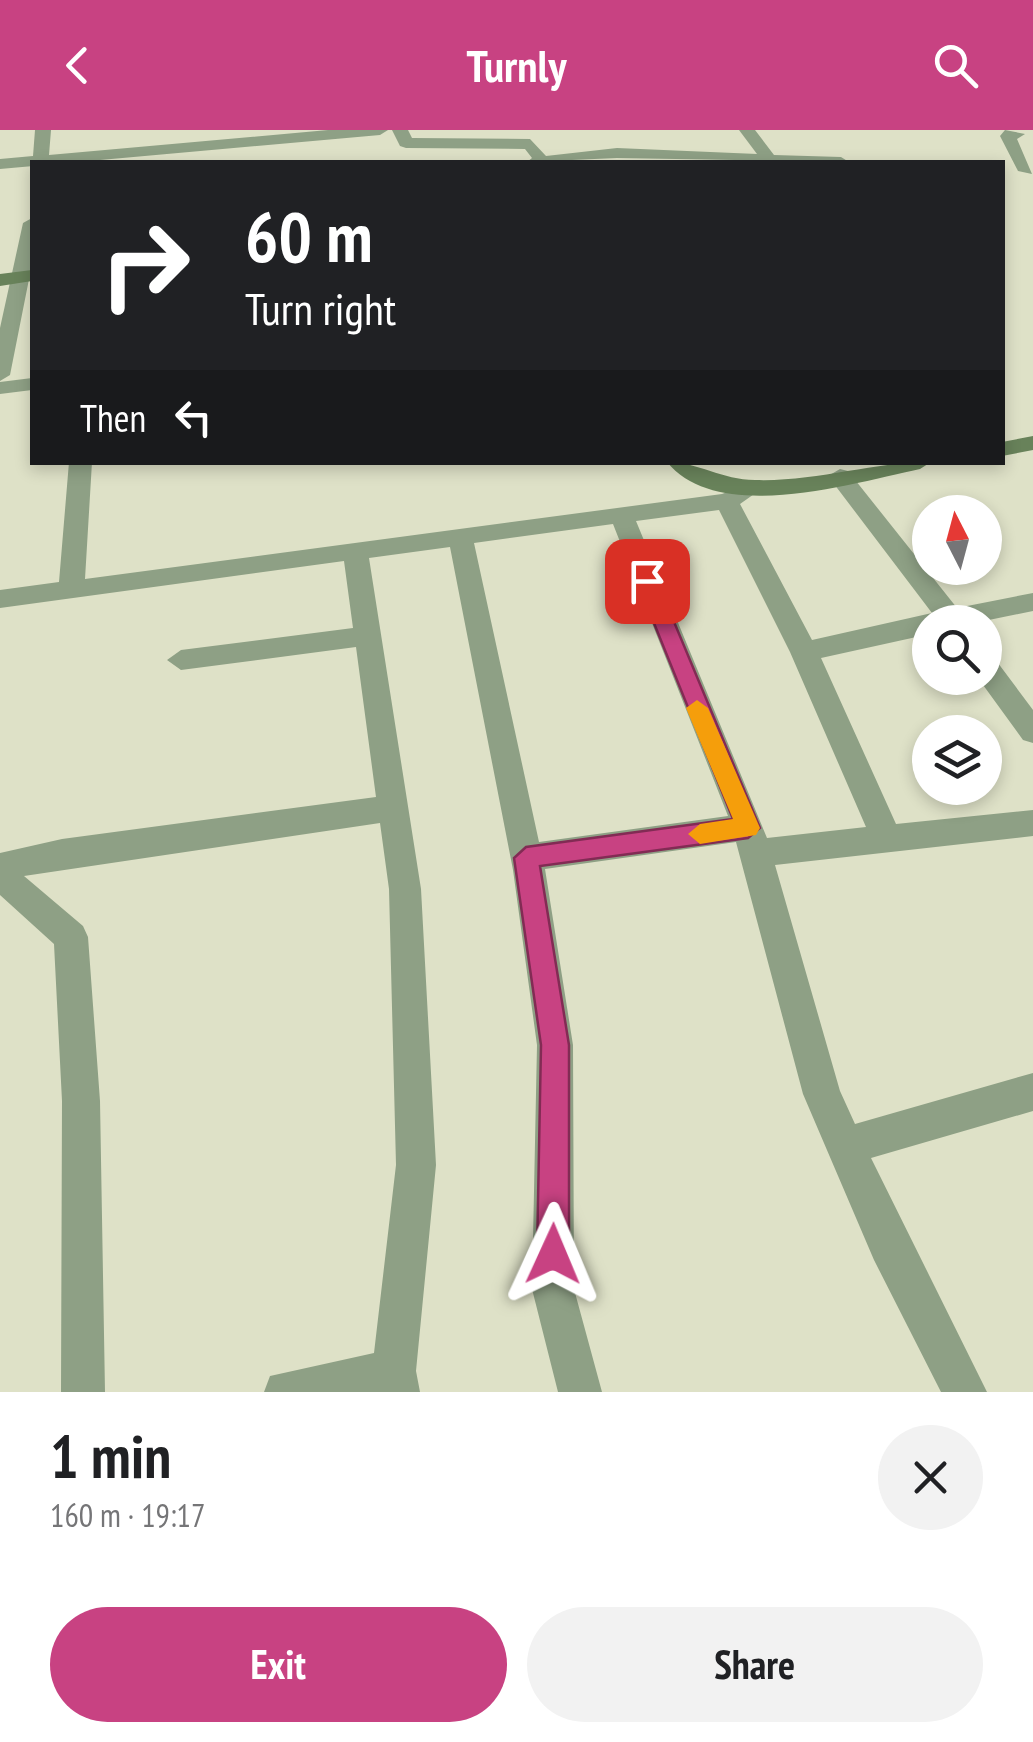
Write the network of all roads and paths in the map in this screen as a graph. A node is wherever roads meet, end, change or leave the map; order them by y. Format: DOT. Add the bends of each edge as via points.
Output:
graph roads {
  1 [pos="44,130"];
  2 [pos="168,130"];
  3 [pos="380,130"];
  4 [pos="400,130"];
  5 [pos="748,130"];
  6 [pos="1013,130"];
  7 [pos="293,134"];
  8 [pos="170,148"];
  9 [pos="41,160"];
  10 [pos="51,160"];
  11 [pos="537,160"];
  12 [pos="556,160"];
  13 [pos="763,160"];
  14 [pos="769,160"];
  15 [pos="30,162"];
  16 [pos="0,164"];
  17 [pos="1029,171"];
  18 [pos="30,249"];
  19 [pos="28,276"];
  20 [pos="0,280"];
  21 [pos="0,374"];
  22 [pos="30,384"];
  23 [pos="0,388"];
  24 [pos="1033,443"];
  25 [pos="1005,448"];
  26 [pos="81,465"];
  27 [pos="680,465"];
  28 [pos="903,465"];
  29 [pos="840,476"];
  30 [pos="736,496"];
  31 [pos="621,515"];
  32 [pos="460,536"];
  33 [pos="354,549"];
  34 [pos="71,589"];
  35 [pos="0,599"];
  36 [pos="1033,602"];
  37 [pos="930,605"];
  38 [pos="1002,609"];
  39 [pos="912,629"];
  40 [pos="368,636"];
  41 [pos="804,652"];
  42 [pos="181,660"];
  43 [pos="1002,689"];
  44 [pos="1033,732"];
  45 [pos="393,808"];
  46 [pos="1033,822"];
  47 [pos="886,839"];
  48 [pos="752,840"];
  49 [pos="526,858"];
  50 [pos="0,867"];
  51 [pos="0,881"];
  52 [pos="1033,1092"];
  53 [pos="846,1146"];
  54 [pos="396,1382"];
  55 [pos="83,1392"];
  56 [pos="286,1392"];
  57 [pos="580,1392"];
  58 [pos="965,1392"];
  1 -- 9 [label="street"];
  2 -- 8 [label="street"];
  3 -- 7 [label="street"];
  4 -- 11 [label="street" via="406,143 530,144"];
  5 -- 14 [label="street"];
  6 -- 17 [label="street" via="1017,134 1008,136"];
  7 -- 8 [label="street"];
  8 -- 10 [label="street"];
  12 -- 13 [label="street" via="690,150"];
  15 -- 16 [label="street"];
  18 -- 19 [label="street"];
  19 -- 20 [label="street"];
  19 -- 21 [label="street"];
  22 -- 23 [label="street"];
  24 -- 25 [label="street"];
  26 -- 34 [label="street"];
  27 -- 30 [label="street"];
  28 -- 29 [label="street"];
  29 -- 30 [label="street"];
  29 -- 37 [label="street"];
  30 -- 31 [label="street"];
  30 -- 41 [label="street"];
  31 -- 32 [label="street"];
  31 -- 48 [label="street"];
  32 -- 33 [label="street"];
  32 -- 49 [label="street"];
  33 -- 34 [label="street"];
  33 -- 40 [label="street"];
  34 -- 35 [label="street"];
  36 -- 38 [label="street"];
  39 -- 41 [label="street"];
  40 -- 42 [label="street"];
  40 -- 45 [label="street"];
  41 -- 47 [label="street"];
  43 -- 44 [label="street"];
  45 -- 50 [label="street"];
  45 -- 54 [label="street" via="405,889 416,1165"];
  46 -- 47 [label="street"];
  47 -- 48 [label="street"];
  48 -- 49 [label="street"];
  48 -- 53 [label="street" via="822,1094"];
  49 -- 57 [label="street" via="555,1045 552,1289"];
  51 -- 55 [label="street" via="71,937"];
  52 -- 53 [label="street"];
  53 -- 58 [label="street"];
  54 -- 56 [label="street"];
}
